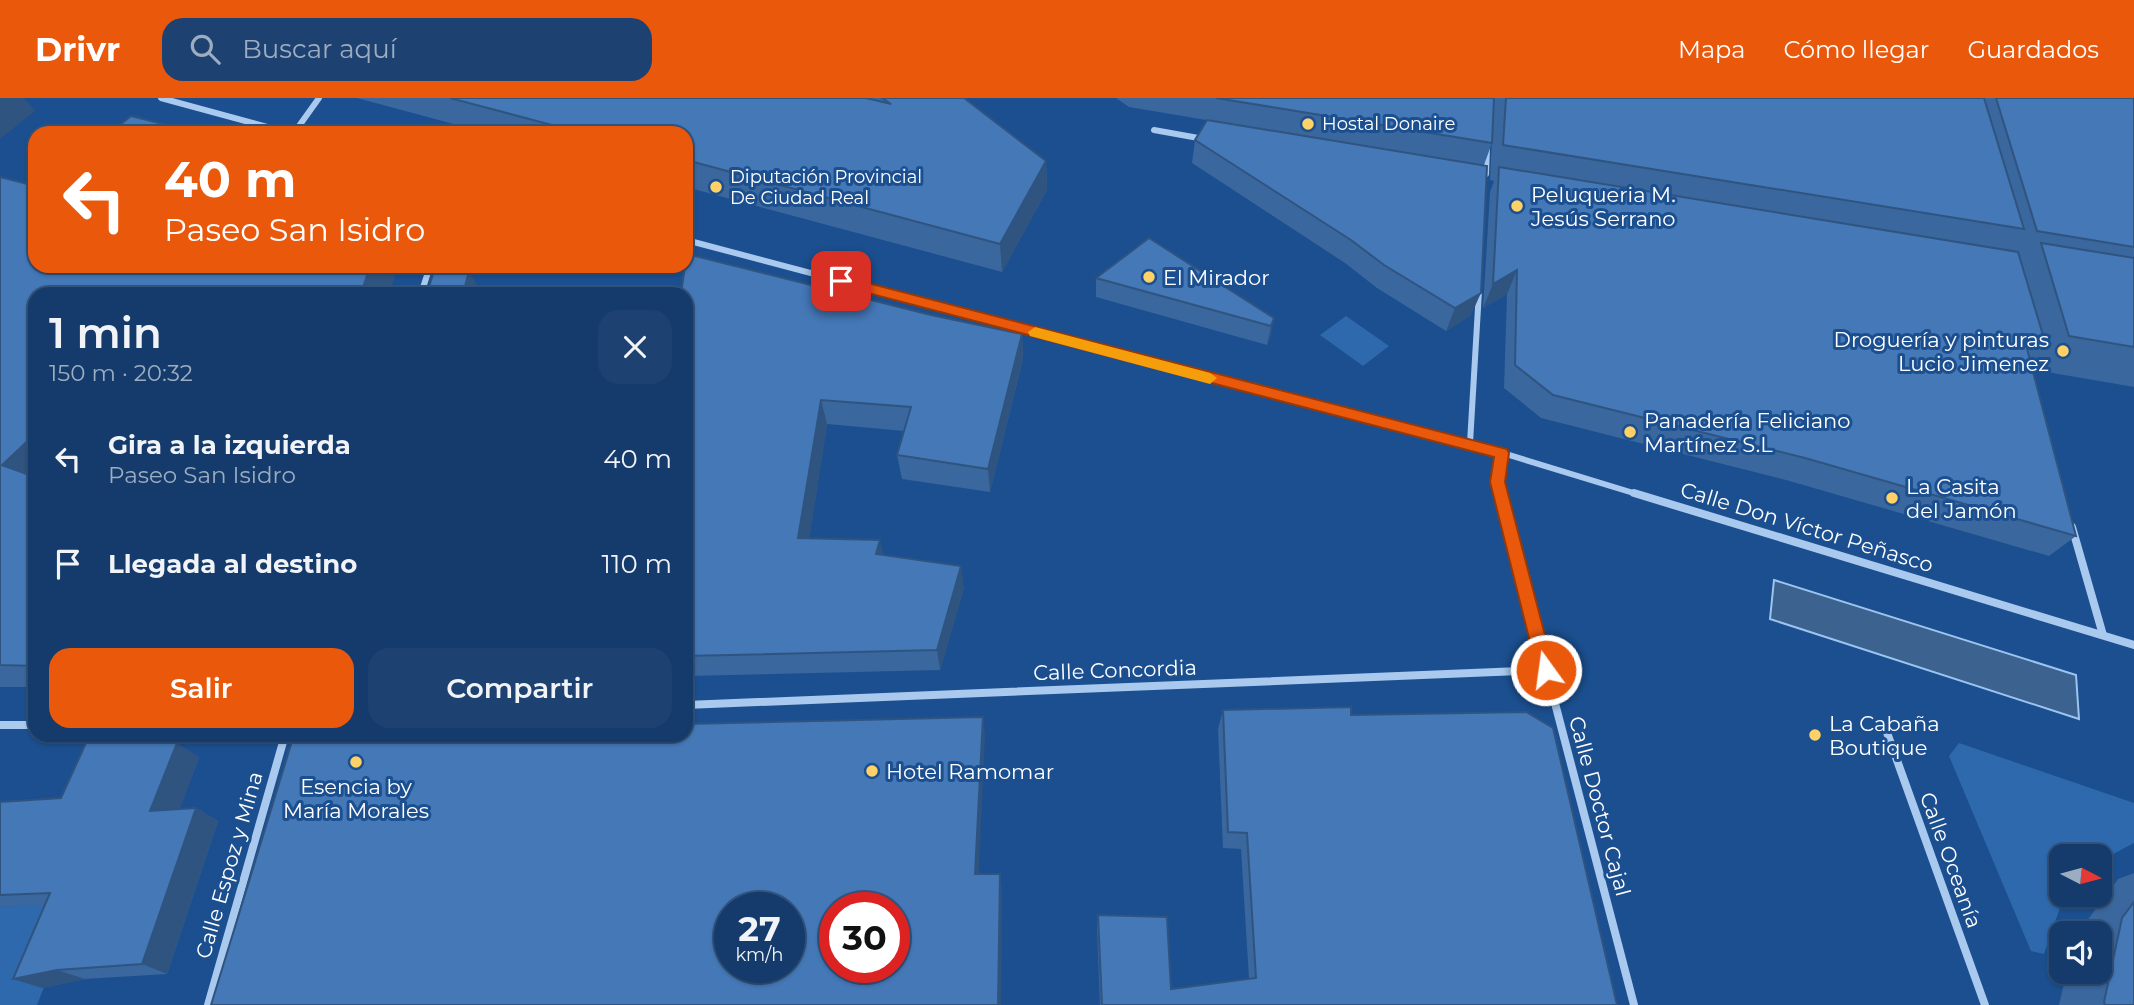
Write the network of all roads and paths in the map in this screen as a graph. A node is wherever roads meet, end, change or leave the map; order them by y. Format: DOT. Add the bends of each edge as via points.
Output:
graph roads {
  1 [pos="161,98"];
  2 [pos="320,98"];
  3 [pos="263,126"];
  4 [pos="299,126"];
  5 [pos="1154,130"];
  6 [pos="1488,136"];
  7 [pos="1208,139"];
  8 [pos="1485,187"];
  9 [pos="693,242"];
  10 [pos="1479,282"];
  11 [pos="1470,443"];
  12 [pos="1502,453"];
  13 [pos="2071,524"];
  14 [pos="2103,635"];
  15 [pos="2134,645"];
  16 [pos="1546,670"];
  17 [pos="693,705"];
  18 [pos="0,725"];
  19 [pos="28,725"];
  20 [pos="1885,727"];
  21 [pos="283,742"];
  22 [pos="208,1005"];
  23 [pos="1634,1005"];
  24 [pos="1985,1005"];
  1 -- 3 [label="street"];
  2 -- 4 [label="street"];
  5 -- 7 [label="street"];
  6 -- 8 [label="street"];
  9 -- 11 [label="street, Calle Don Víctor Peñasco"];
  10 -- 11 [label="street"];
  11 -- 12 [label="street, Calle Don Víctor Peñasco"];
  12 -- 14 [label="street, Calle Don Víctor Peñasco"];
  12 -- 16 [label="street, Calle Doctor Cajal" via="1497,482"];
  13 -- 14 [label="street"];
  14 -- 15 [label="street, Calle Don Víctor Peñasco"];
  16 -- 17 [label="street, Calle Concordia"];
  16 -- 23 [label="street, Calle Doctor Cajal"];
  18 -- 19 [label="street"];
  20 -- 24 [label="street, Calle Oceanía"];
  21 -- 22 [label="street, Calle Espoz y Mina"];
}
